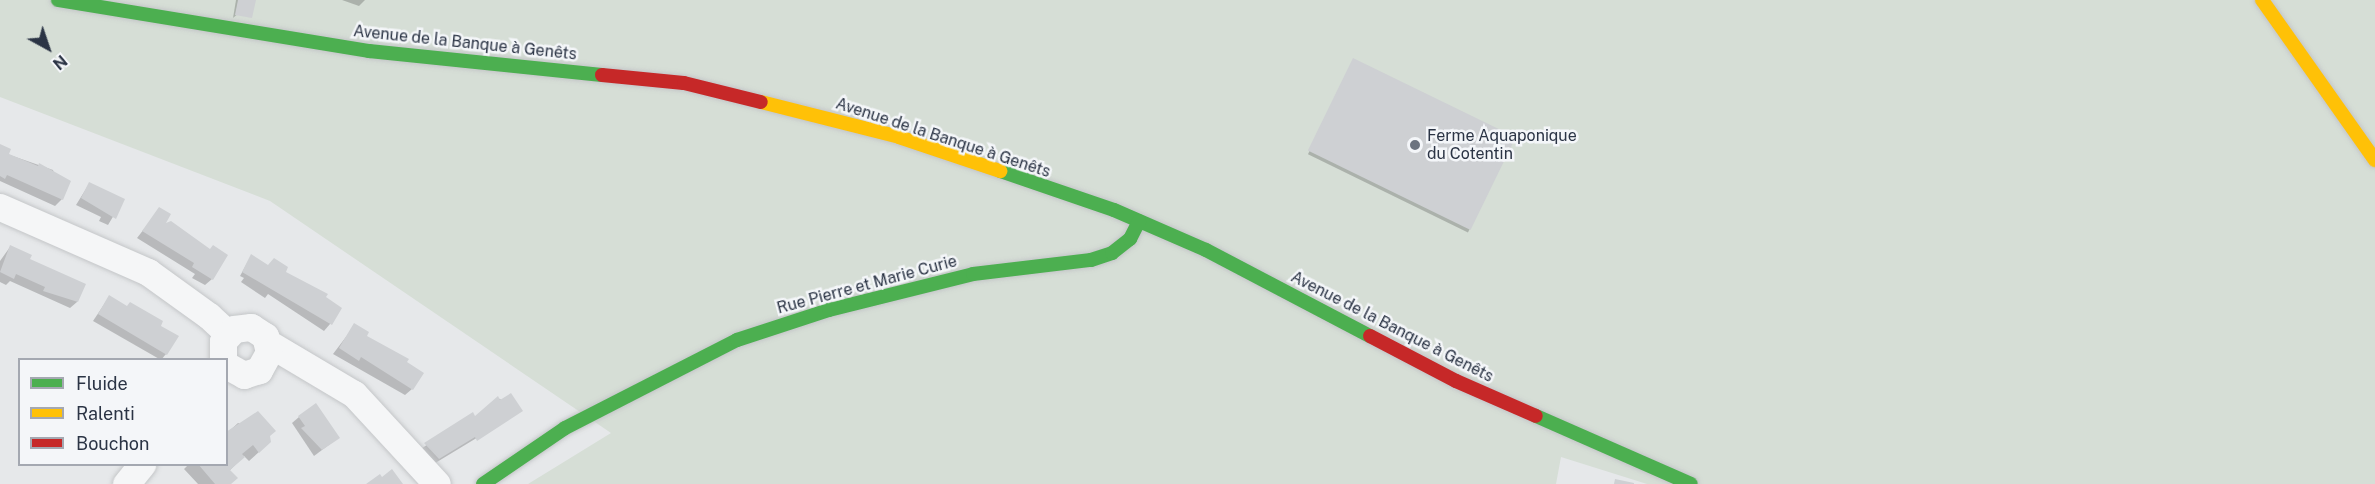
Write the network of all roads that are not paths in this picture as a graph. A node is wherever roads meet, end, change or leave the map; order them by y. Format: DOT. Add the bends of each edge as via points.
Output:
graph roads {
  1 [pos="58,0"];
  2 [pos="2262,0"];
  3 [pos="2375,160"];
  4 [pos="0,207"];
  5 [pos="1139,221"];
  6 [pos="268,343"];
  7 [pos="226,347"];
  8 [pos="228,366"];
  9 [pos="141,466"];
  10 [pos="126,484"];
  11 [pos="437,484"];
  12 [pos="483,484"];
  13 [pos="1691,484"];
  1 -- 5 [label="street, Avenue de la Banque à Genêts" via="369,51 684,83 899,137"];
  2 -- 3 [label="street"];
  4 -- 7 [label="street" via="148,272 200,309"];
  5 -- 12 [label="street, Rue Pierre et Marie Curie" via="1130,239 1112,253 1090,261 973,274 829,309 737,340 565,428"];
  5 -- 13 [label="street, Avenue de la Banque à Genêts" via="1206,250 1456,381"];
  6 -- 7 [label="street" via="251,327"];
  6 -- 8 [label="street" via="268,359 259,370 244,375"];
  6 -- 11 [label="street" via="354,394"];
  9 -- 10 [label="street"];
}
